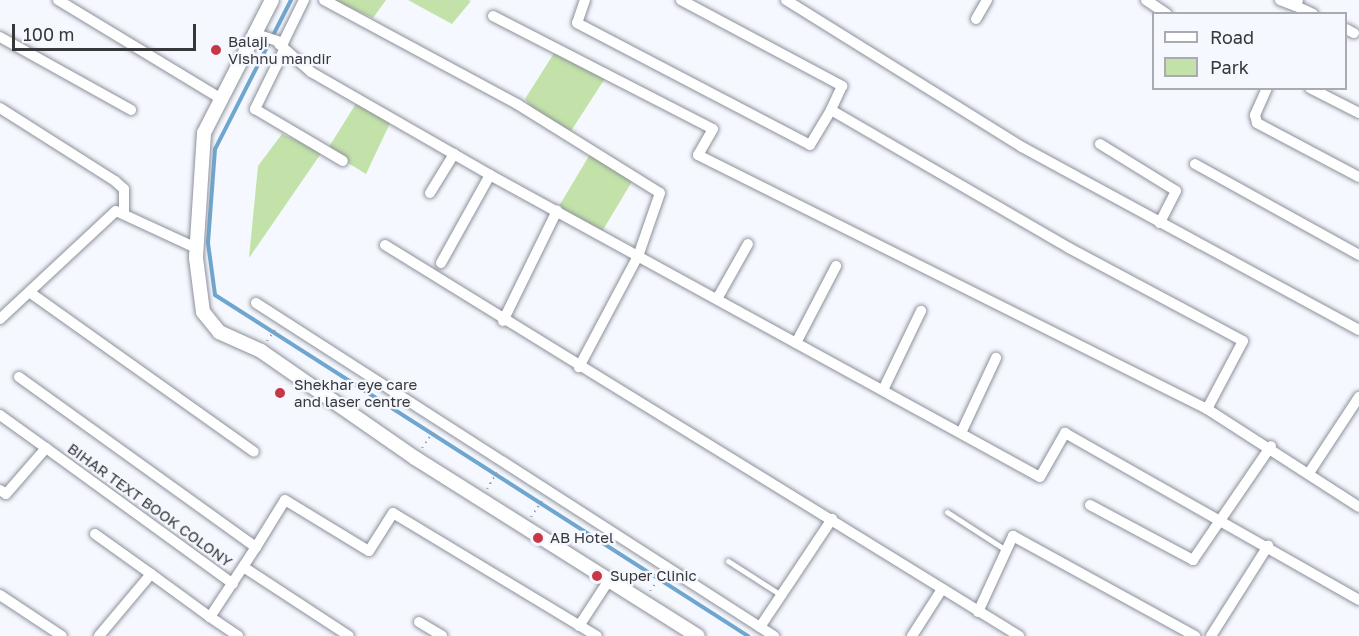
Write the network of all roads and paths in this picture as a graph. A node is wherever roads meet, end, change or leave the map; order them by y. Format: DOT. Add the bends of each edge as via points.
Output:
graph roads {
  1 [pos="58,0"];
  2 [pos="272,0"];
  3 [pos="304,0"];
  4 [pos="324,0"];
  5 [pos="585,0"];
  6 [pos="681,0"];
  7 [pos="786,0"];
  8 [pos="987,0"];
  9 [pos="1146,0"];
  10 [pos="1280,0"];
  11 [pos="1297,3"];
  12 [pos="1164,12"];
  13 [pos="1310,12"];
  14 [pos="493,16"];
  15 [pos="976,19"];
  16 [pos="259,35"];
  17 [pos="0,37"];
  18 [pos="280,46"];
  19 [pos="1266,90"];
  20 [pos="1314,90"];
  21 [pos="218,97"];
  22 [pos="0,108"];
  23 [pos="130,110"];
  24 [pos="831,110"];
  25 [pos="1359,113"];
  26 [pos="1100,144"];
  27 [pos="454,154"];
  28 [pos="343,161"];
  29 [pos="1195,164"];
  30 [pos="490,175"];
  31 [pos="1359,177"];
  32 [pos="430,194"];
  33 [pos="124,211"];
  34 [pos="557,211"];
  35 [pos="1160,223"];
  36 [pos="748,244"];
  37 [pos="386,245"];
  38 [pos="196,248"];
  39 [pos="1359,255"];
  40 [pos="638,256"];
  41 [pos="441,263"];
  42 [pos="836,266"];
  43 [pos="32,294"];
  44 [pos="717,299"];
  45 [pos="256,303"];
  46 [pos="921,311"];
  47 [pos="0,320"];
  48 [pos="503,321"];
  49 [pos="277,327"];
  50 [pos="1359,330"];
  51 [pos="267,341"];
  52 [pos="796,343"];
  53 [pos="996,358"];
  54 [pos="579,367"];
  55 [pos="19,376"];
  56 [pos="883,390"];
  57 [pos="1359,397"];
  58 [pos="1207,409"];
  59 [pos="0,415"];
  60 [pos="432,433"];
  61 [pos="961,433"];
  62 [pos="424,446"];
  63 [pos="1271,446"];
  64 [pos="46,448"];
  65 [pos="254,452"];
  66 [pos="496,472"];
  67 [pos="1309,473"];
  68 [pos="490,484"];
  69 [pos="2,494"];
  70 [pos="542,500"];
  71 [pos="1090,505"];
  72 [pos="1358,505"];
  73 [pos="946,512"];
  74 [pos="533,513"];
  75 [pos="1220,516"];
  76 [pos="832,519"];
  77 [pos="95,534"];
  78 [pos="1268,546"];
  79 [pos="256,547"];
  80 [pos="1007,550"];
  81 [pos="729,561"];
  82 [pos="245,568"];
  83 [pos="151,574"];
  84 [pos="660,577"];
  85 [pos="609,580"];
  86 [pos="233,584"];
  87 [pos="651,589"];
  88 [pos="942,589"];
  89 [pos="0,595"];
  90 [pos="781,596"];
  91 [pos="1359,600"];
  92 [pos="978,612"];
  93 [pos="210,616"];
  94 [pos="419,622"];
  95 [pos="579,626"];
  96 [pos="760,627"];
  97 [pos="62,636"];
  98 [pos="99,636"];
  99 [pos="238,636"];
  100 [pos="349,636"];
  101 [pos="442,636"];
  102 [pos="597,636"];
  103 [pos="698,636"];
  104 [pos="774,636"];
  105 [pos="912,636"];
  106 [pos="1019,636"];
  107 [pos="1195,636"];
  108 [pos="1211,636"];
  1 -- 21 [label="street"];
  2 -- 16 [label="street"];
  3 -- 18 [label="street"];
  4 -- 40 [label="street" via="517,104 660,193"];
  5 -- 24 [label="street" via="577,23 810,145"];
  6 -- 24 [label="street" via="842,86"];
  7 -- 35 [label="street" via="1022,147"];
  8 -- 15 [label="street"];
  9 -- 12 [label="street"];
  10 -- 11 [label="street"];
  11 -- 13 [label="street"];
  14 -- 58 [label="street" via="712,129 698,155"];
  16 -- 18 [label="street"];
  16 -- 21 [label="street"];
  17 -- 23 [label="street"];
  18 -- 27 [label="street" via="311,72"];
  18 -- 28 [label="street" via="255,109"];
  19 -- 31 [label="street" via="1256,111 1257,123"];
  20 -- 25 [label="street"];
  21 -- 38 [label="street" via="204,132 197,174"];
  22 -- 33 [label="street" via="115,181 124,189"];
  24 -- 58 [label="street" via="1069,248 1243,341"];
  26 -- 35 [label="street" via="1176,191"];
  27 -- 30 [label="street"];
  27 -- 32 [label="street"];
  29 -- 39 [label="street"];
  30 -- 34 [label="street"];
  30 -- 41 [label="street"];
  33 -- 38 [label="street"];
  33 -- 43 [label="street" via="116,212"];
  34 -- 40 [label="street"];
  34 -- 48 [label="street"];
  35 -- 50 [label="street"];
  36 -- 44 [label="street"];
  37 -- 48 [label="street"];
  38 -- 85 [label="street" via="203,312 219,332 261,351 415,458"];
  40 -- 44 [label="street"];
  40 -- 54 [label="street"];
  42 -- 52 [label="street"];
  43 -- 47 [label="street"];
  43 -- 65 [label="street"];
  44 -- 52 [label="street"];
  45 -- 96 [label="street"];
  46 -- 56 [label="street"];
  48 -- 54 [label="street"];
  49 -- 51 [label="path"];
  52 -- 56 [label="street"];
  53 -- 61 [label="street"];
  54 -- 76 [label="street"];
  55 -- 79 [label="street"];
  56 -- 61 [label="street"];
  57 -- 67 [label="street"];
  58 -- 63 [label="street"];
  59 -- 64 [label="street"];
  60 -- 62 [label="path"];
  61 -- 75 [label="street" via="1040,477 1065,433"];
  63 -- 67 [label="street"];
  63 -- 75 [label="street"];
  64 -- 69 [label="street, BIHAR TEXT BOOK COLONY"];
  64 -- 86 [label="street, BIHAR TEXT BOOK COLONY"];
  66 -- 68 [label="path"];
  67 -- 72 [label="street"];
  70 -- 74 [label="path"];
  71 -- 75 [label="street" via="1193,560"];
  73 -- 80 [label="lane"];
  75 -- 78 [label="street"];
  76 -- 88 [label="street"];
  76 -- 90 [label="street"];
  77 -- 83 [label="street"];
  78 -- 91 [label="street"];
  78 -- 108 [label="street"];
  79 -- 82 [label="street"];
  79 -- 95 [label="street" via="285,500 369,551 393,513"];
  80 -- 92 [label="street"];
  80 -- 107 [label="street" via="1013,536"];
  81 -- 90 [label="lane"];
  82 -- 86 [label="street"];
  82 -- 100 [label="street"];
  83 -- 93 [label="street"];
  83 -- 98 [label="street"];
  84 -- 87 [label="path"];
  85 -- 95 [label="street"];
  85 -- 103 [label="street"];
  86 -- 93 [label="street"];
  88 -- 92 [label="street"];
  88 -- 105 [label="street"];
  89 -- 97 [label="street"];
  90 -- 96 [label="street"];
  92 -- 106 [label="street"];
  93 -- 99 [label="street"];
  94 -- 101 [label="street"];
  95 -- 102 [label="street"];
  96 -- 104 [label="street"];
}
